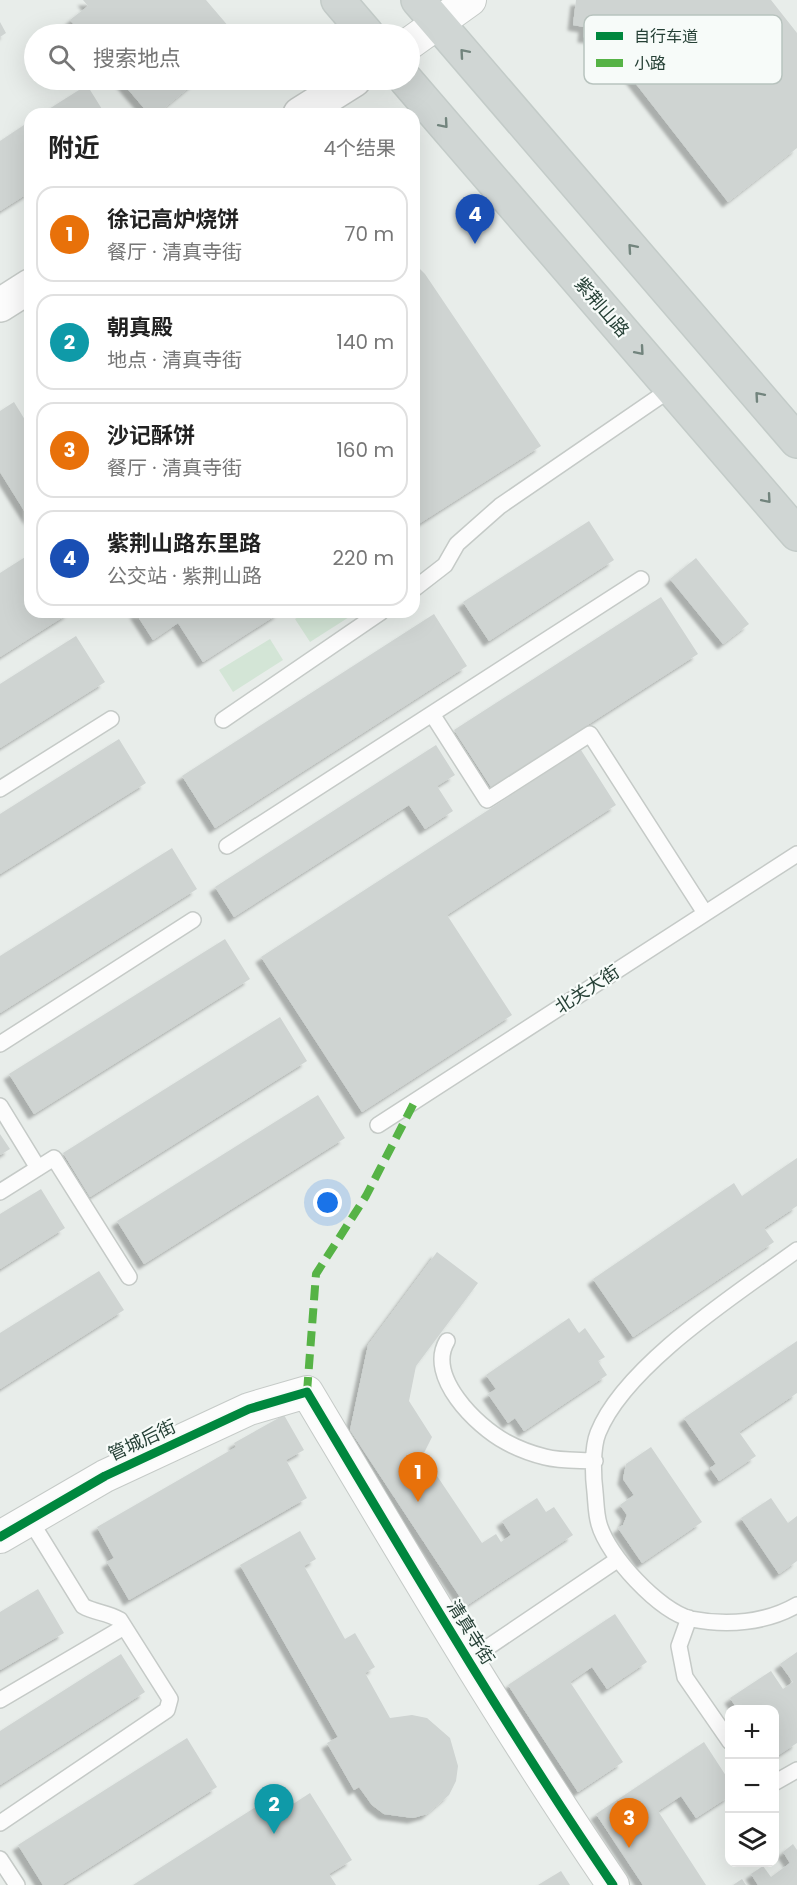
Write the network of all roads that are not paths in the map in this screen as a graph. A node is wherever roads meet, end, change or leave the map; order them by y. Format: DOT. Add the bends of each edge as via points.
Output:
graph roads {
  1 [pos="338,0"];
  2 [pos="470,0"];
  3 [pos="428,11"];
  4 [pos="358,24"];
  5 [pos="420,25"];
  6 [pos="338,90"];
  7 [pos="415,90"];
  8 [pos="310,108"];
  9 [pos="24,290"];
  10 [pos="0,305"];
  11 [pos="672,388"];
  12 [pos="797,441"];
  13 [pos="797,534"];
  14 [pos="641,579"];
  15 [pos="420,584"];
  16 [pos="372,618"];
  17 [pos="432,714"];
  18 [pos="111,719"];
  19 [pos="223,720"];
  20 [pos="0,789"];
  21 [pos="227,846"];
  22 [pos="797,854"];
  23 [pos="705,913"];
  24 [pos="193,920"];
  25 [pos="0,1044"];
  26 [pos="0,1106"];
  27 [pos="378,1125"];
  28 [pos="38,1168"];
  29 [pos="0,1192"];
  30 [pos="797,1250"];
  31 [pos="129,1277"];
  32 [pos="447,1341"];
  33 [pos="307,1392"];
  34 [pos="595,1461"];
  35 [pos="30,1520"];
  36 [pos="0,1537"];
  37 [pos="617,1560"];
  38 [pos="797,1605"];
  39 [pos="689,1618"];
  40 [pos="124,1627"];
  41 [pos="469,1660"];
  42 [pos="0,1700"];
  43 [pos="725,1736"];
  44 [pos="797,1770"];
  45 [pos="779,1780"];
  46 [pos="0,1823"];
  47 [pos="0,1859"];
  48 [pos="17,1885"];
  49 [pos="613,1885"];
  1 -- 4 [label="main road"];
  2 -- 3 [label="street"];
  3 -- 5 [label="street"];
  12 -- 3 [label="main road, one-way"];
  6 -- 8 [label="street"];
  7 -- 11 [label="main road, 紫荆山路, one-way"];
  9 -- 10 [label="street"];
  11 -- 13 [label="main road, 紫荆山路, one-way"];
  11 -- 15 [label="lane" via="500,506 457,544 445,565"];
  14 -- 17 [label="lane"];
  16 -- 19 [label="lane"];
  17 -- 21 [label="lane"];
  17 -- 23 [label="lane" via="487,800 590,734"];
  18 -- 20 [label="lane"];
  22 -- 23 [label="lane, 北关大街"];
  23 -- 27 [label="lane, 北关大街"];
  24 -- 25 [label="lane"];
  26 -- 28 [label="lane"];
  28 -- 29 [label="lane"];
  28 -- 31 [label="lane" via="54,1158"];
  30 -- 34 [label="lane" via="702,1320 642,1371 597,1434"];
  32 -- 34 [label="lane" via="441,1368 448,1387 478,1421 506,1442 545,1457"];
  33 -- 35 [label="street, 管城后街" via="249,1409 105,1476"];
  33 -- 41 [label="street, 清真寺街"];
  34 -- 37 [label="lane" via="599,1524"];
  35 -- 36 [label="street, 管城后街"];
  35 -- 40 [label="lane" via="83,1606 94,1612 107,1612"];
  37 -- 39 [label="lane" via="648,1593"];
  37 -- 41 [label="lane"];
  38 -- 39 [label="lane" via="778,1616 729,1623"];
  39 -- 43 [label="lane" via="679,1646 685,1677"];
  40 -- 42 [label="lane"];
  40 -- 46 [label="lane" via="170,1700 167,1710"];
  41 -- 49 [label="street, 清真寺街" via="562,1811"];
  44 -- 45 [label="lane"];
  47 -- 48 [label="lane"];
}
